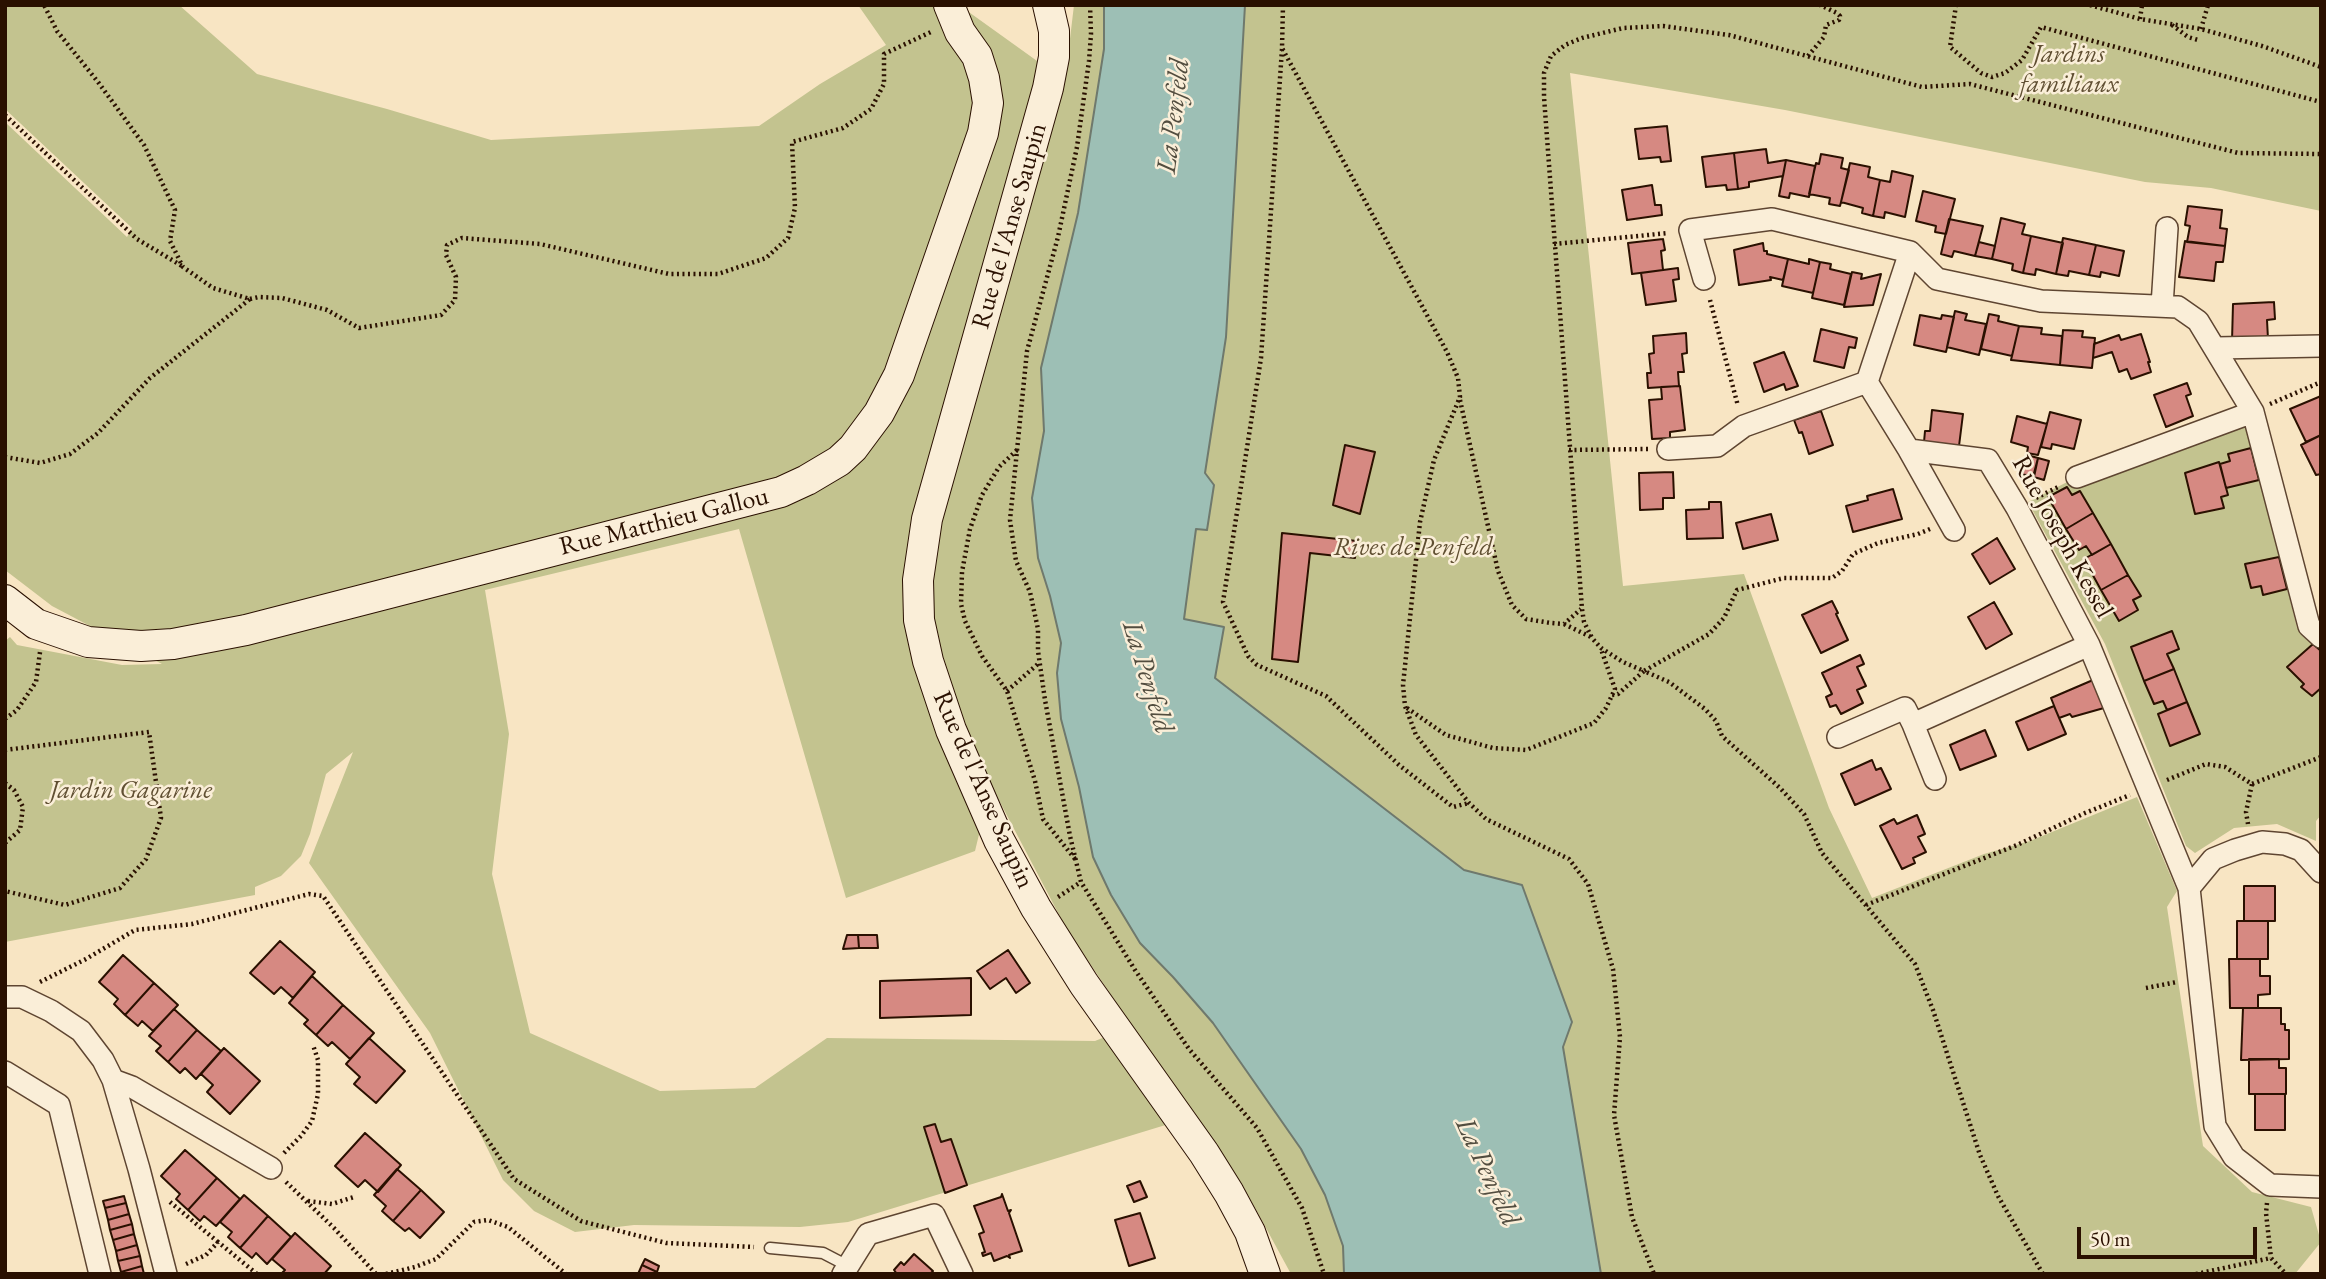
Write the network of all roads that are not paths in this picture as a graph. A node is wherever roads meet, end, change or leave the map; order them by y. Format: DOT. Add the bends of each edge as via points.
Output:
graph roads {
  1 [pos="1048,5"];
  2 [pos="942,17"];
  3 [pos="2167,228"];
  4 [pos="1910,252"];
  5 [pos="1704,279"];
  6 [pos="2162,306"];
  7 [pos="2321,346"];
  8 [pos="2216,348"];
  9 [pos="1867,382"];
  10 [pos="2253,412"];
  11 [pos="1668,449"];
  12 [pos="1909,450"];
  13 [pos="2077,477"];
  14 [pos="1951,526"];
  15 [pos="5,600"];
  16 [pos="2321,637"];
  17 [pos="2089,645"];
  18 [pos="1913,724"];
  19 [pos="1838,737"];
  20 [pos="1936,779"];
  21 [pos="2321,872"];
  22 [pos="2189,888"];
  23 [pos="8,997"];
  24 [pos="5,1072"];
  25 [pos="113,1080"];
  26 [pos="271,1168"];
  27 [pos="2321,1187"];
  28 [pos="769,1248"];
  29 [pos="846,1270"];
  30 [pos="165,1272"];
  31 [pos="100,1274"];
  32 [pos="962,1274"];
  33 [pos="1265,1274"];
  1 -- 33 [label="street, Rue de l'Anse Saupin" via="1054,57 1048,89 927,519 918,580 919,620 951,730 999,840 1084,984 1229,1193 1251,1232"];
  2 -- 15 [label="street, Rue Matthieu Gallou" via="977,56 988,103 983,133 899,375 879,413 839,461 780,492 246,630 173,644 88,642 36,624"];
  3 -- 6 [label="street"];
  4 -- 5 [label="street" via="1772,219 1690,230"];
  4 -- 6 [label="street" via="1937,279 2041,301"];
  4 -- 9 [label="street"];
  6 -- 8 [label="street" via="2178,307 2198,321"];
  7 -- 8 [label="street"];
  8 -- 10 [label="street"];
  9 -- 11 [label="street" via="1744,426 1717,446"];
  9 -- 12 [label="street"];
  10 -- 13 [label="street"];
  10 -- 16 [label="street" via="2309,626"];
  12 -- 14 [label="street"];
  12 -- 17 [label="street, Rue Joseph Kessel" via="1988,460"];
  17 -- 18 [label="street"];
  17 -- 22 [label="street, Rue Joseph Kessel"];
  18 -- 19 [label="street" via="1905,708"];
  18 -- 20 [label="street"];
  21 -- 22 [label="street" via="2301,850 2262,842 2213,859"];
  22 -- 27 [label="street, Rue Joseph Kessel" via="2216,1126 2234,1157 2270,1185"];
  23 -- 25 [label="street" via="22,997 81,1031"];
  24 -- 31 [label="street" via="59,1105"];
  25 -- 26 [label="street"];
  25 -- 30 [label="street"];
  28 -- 29 [label="lane" via="823,1253"];
  29 -- 32 [label="street" via="868,1234 934,1215"];
}
